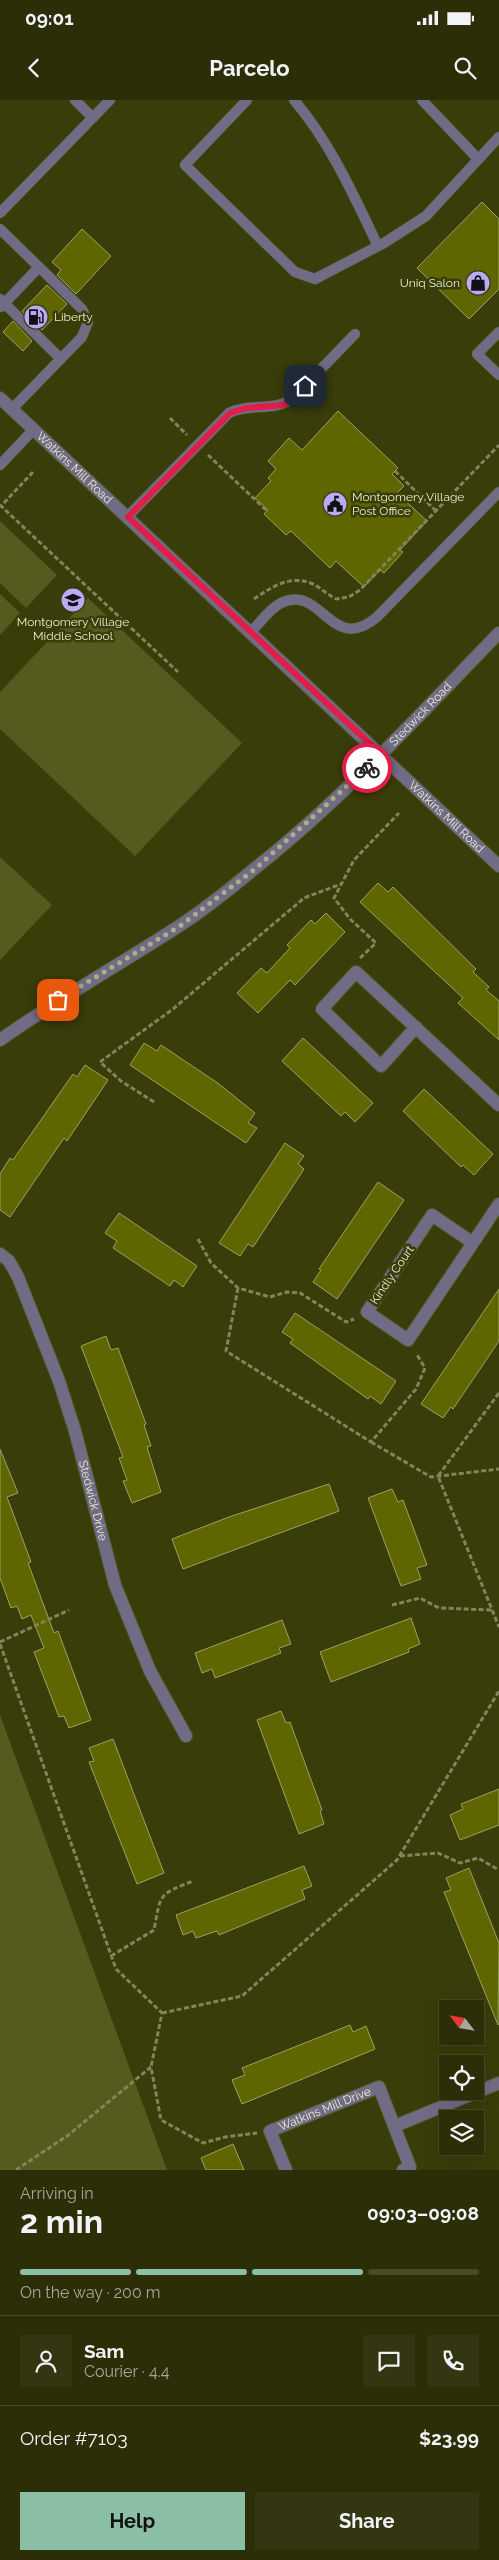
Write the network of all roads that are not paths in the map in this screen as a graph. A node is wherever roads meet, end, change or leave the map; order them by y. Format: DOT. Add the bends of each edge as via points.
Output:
graph roads {
  1 [pos="75,100"];
  2 [pos="110,100"];
  3 [pos="248,100"];
  4 [pos="294,100"];
  5 [pos="422,100"];
  6 [pos="93,118"];
  7 [pos="499,137"];
  8 [pos="478,159"];
  9 [pos="0,213"];
  10 [pos="0,229"];
  11 [pos="378,246"];
  12 [pos="39,267"];
  13 [pos="1,304"];
  14 [pos="499,332"];
  15 [pos="355,334"];
  16 [pos="61,359"];
  17 [pos="499,375"];
  18 [pos="0,398"];
  19 [pos="12,409"];
  20 [pos="34,430"];
  21 [pos="0,465"];
  22 [pos="499,492"];
  23 [pos="128,517"];
  24 [pos="251,632"];
  25 [pos="499,633"];
  26 [pos="381,754"];
  27 [pos="499,866"];
  28 [pos="416,1027"];
  29 [pos="0,1040"];
  30 [pos="499,1105"];
  31 [pos="499,1204"];
  32 [pos="473,1242"];
  33 [pos="3,1258"];
  34 [pos="186,1736"];
  35 [pos="499,2083"];
  36 [pos="395,2126"];
  37 [pos="286,2170"];
  38 [pos="403,2170"];
  1 -- 6 [label="lane"];
  2 -- 6 [label="lane"];
  3 -- 11 [label="lane" via="185,165 295,272 315,279"];
  4 -- 11 [label="lane" via="347,182"];
  5 -- 8 [label="lane"];
  6 -- 9 [label="lane"];
  7 -- 8 [label="lane"];
  8 -- 11 [label="lane" via="426,216"];
  10 -- 12 [label="lane"];
  12 -- 13 [label="lane"];
  12 -- 16 [label="lane" via="82,309 87,318 84,334"];
  13 -- 16 [label="lane"];
  14 -- 17 [label="lane" via="477,354"];
  15 -- 23 [label="lane" via="289,402 278,407 235,411 225,417"];
  16 -- 19 [label="lane"];
  18 -- 19 [label="street, Watkins Mill Road"];
  19 -- 20 [label="street, Watkins Mill Road"];
  20 -- 21 [label="lane"];
  20 -- 23 [label="street, Watkins Mill Road"];
  22 -- 24 [label="lane" via="365,625 348,630 336,625 310,604 292,599 275,607"];
  23 -- 24 [label="street, Watkins Mill Road"];
  24 -- 26 [label="street, Watkins Mill Road"];
  25 -- 26 [label="street, Stedwick Road"];
  26 -- 27 [label="street, Watkins Mill Road"];
  26 -- 29 [label="street, Stedwick Road" via="310,822 180,926 42,1010"];
  28 -- 28 [label="street" via="356,972 322,1008 381,1066"];
  28 -- 30 [label="street"];
  31 -- 32 [label="street"];
  32 -- 32 [label="street, Kindly Court" via="408,1340 367,1312 432,1215"];
  33 -- 34 [label="street, Stedwick Drive" via="30,1304 59,1381 115,1585 150,1670"];
  35 -- 36 [label="street"];
  36 -- 37 [label="street, Watkins Mill Drive" via="379,2088 270,2131"];
  36 -- 38 [label="street, Watkins Mill Drive" via="410,2167"];
}
